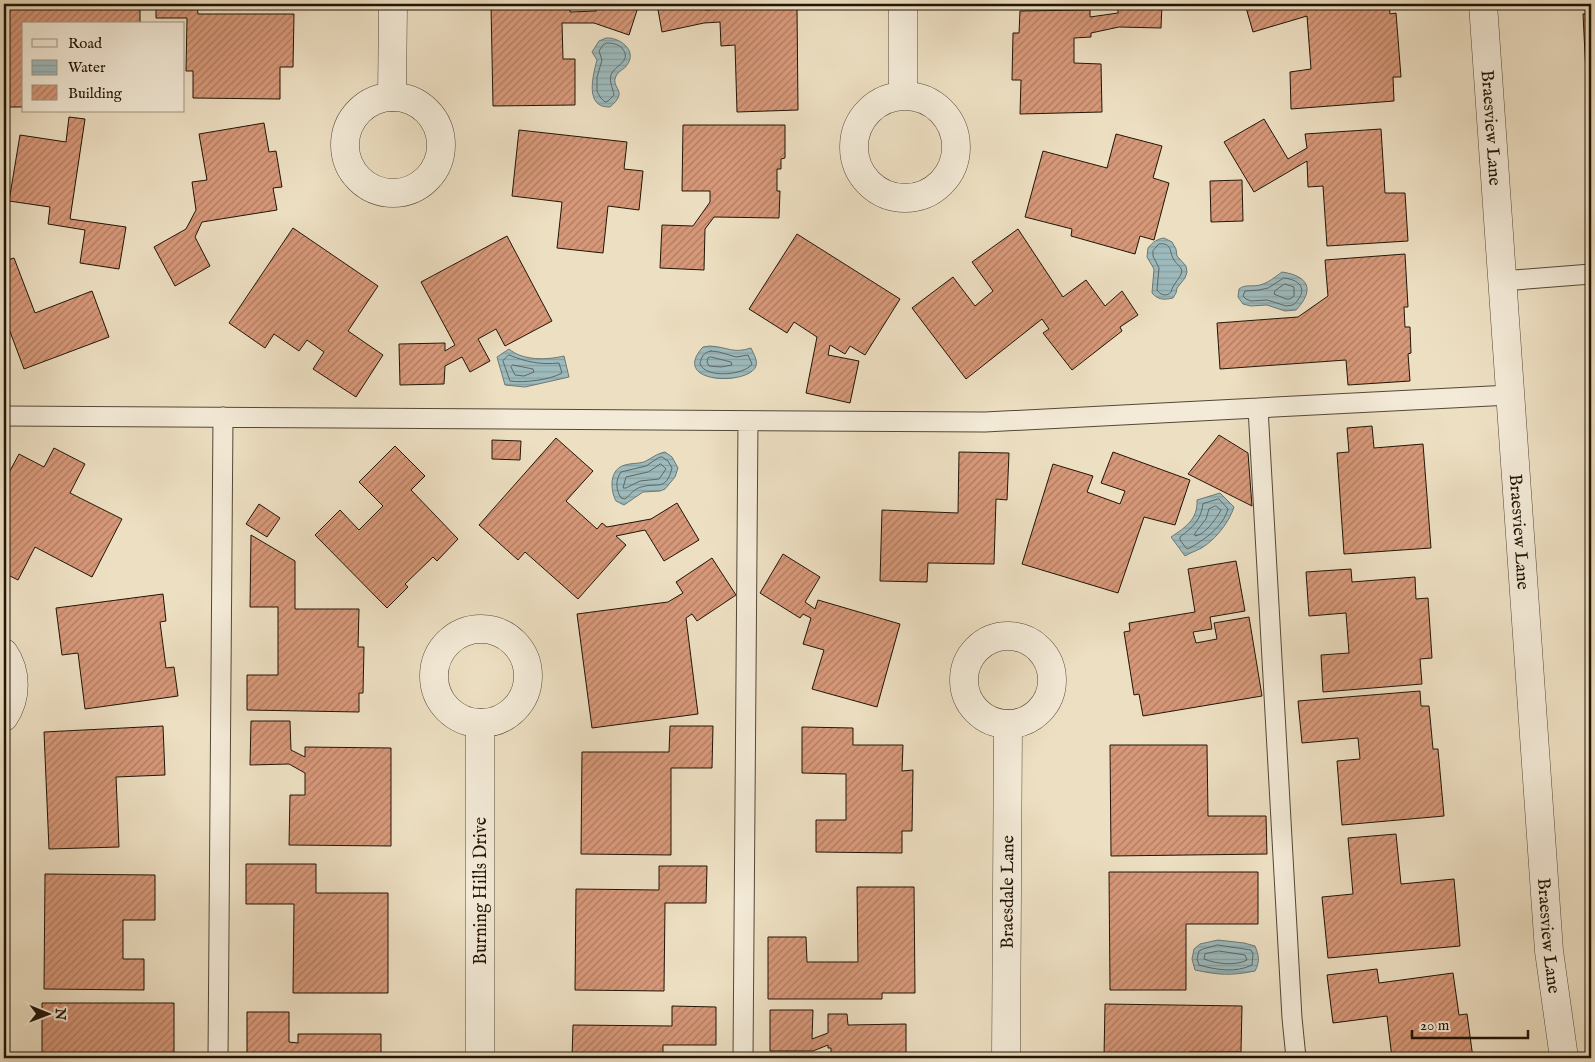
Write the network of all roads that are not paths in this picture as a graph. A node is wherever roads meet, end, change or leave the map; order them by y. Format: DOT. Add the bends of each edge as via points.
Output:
graph roads {
  1 [pos="393,4"];
  2 [pos="904,4"];
  3 [pos="1483,4"];
  4 [pos="902,95"];
  5 [pos="392,97"];
  6 [pos="1591,274"];
  7 [pos="1502,281"];
  8 [pos="1510,395"];
  9 [pos="1258,408"];
  10 [pos="4,416"];
  11 [pos="223,417"];
  12 [pos="748,420"];
  13 [pos="4,653"];
  14 [pos="4,717"];
  15 [pos="480,724"];
  16 [pos="1008,724"];
  17 [pos="218,1058"];
  18 [pos="480,1058"];
  19 [pos="743,1058"];
  20 [pos="1006,1058"];
  21 [pos="1296,1058"];
  22 [pos="1564,1058"];
  1 -- 5 [label="street"];
  2 -- 4 [label="street"];
  3 -- 7 [label="street, Braesview Lane"];
  6 -- 7 [label="lane"];
  7 -- 8 [label="street, Braesview Lane"];
  8 -- 9 [label="lane"];
  8 -- 22 [label="street, Braesview Lane" via="1548,951"];
  9 -- 12 [label="lane" via="985,422"];
  9 -- 21 [label="lane"];
  10 -- 11 [label="lane"];
  11 -- 12 [label="lane"];
  11 -- 17 [label="lane"];
  12 -- 19 [label="lane"];
  13 -- 14 [label="street" via="10,662 14,685 10,708"];
  15 -- 18 [label="street, Burning Hills Drive"];
  16 -- 20 [label="street, Braesdale Lane"];
}
